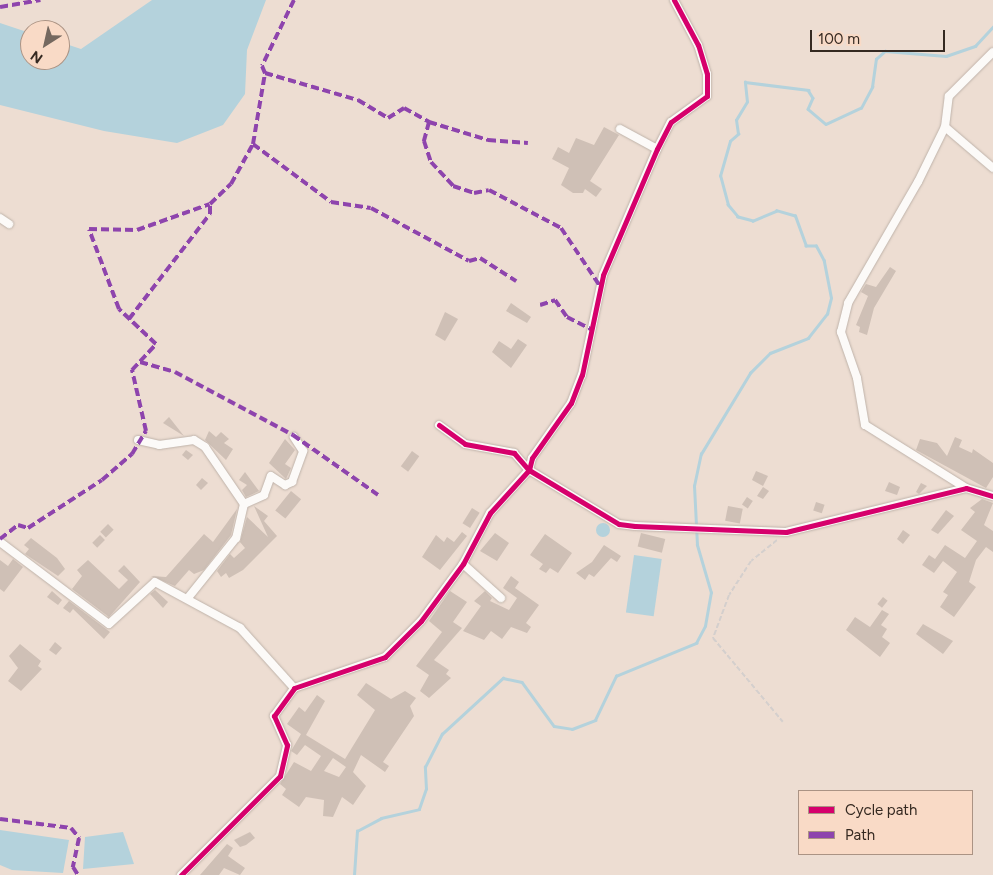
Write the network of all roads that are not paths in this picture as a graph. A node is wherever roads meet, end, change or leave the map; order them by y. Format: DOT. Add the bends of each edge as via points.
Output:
graph roads {
  1 [pos="674,0"];
  2 [pos="993,52"];
  3 [pos="945,127"];
  4 [pos="620,128"];
  5 [pos="657,149"];
  6 [pos="993,168"];
  7 [pos="0,218"];
  8 [pos="9,224"];
  9 [pos="439,425"];
  10 [pos="294,437"];
  11 [pos="138,440"];
  12 [pos="529,470"];
  13 [pos="966,488"];
  14 [pos="993,496"];
  15 [pos="244,504"];
  16 [pos="0,542"];
  17 [pos="463,564"];
  18 [pos="188,598"];
  19 [pos="501,598"];
  20 [pos="294,688"];
  21 [pos="181,875"];
  1 -- 5 [label="street" via="698,45 709,88 700,103 671,122"];
  2 -- 3 [label="street" via="948,96"];
  3 -- 6 [label="street"];
  3 -- 13 [label="street" via="918,182 851,296 841,332 857,378 865,425"];
  4 -- 5 [label="street"];
  5 -- 12 [label="street" via="603,275 582,375 571,403 532,458"];
  7 -- 8 [label="street"];
  9 -- 12 [label="street" via="465,444 514,453"];
  10 -- 15 [label="street" via="303,451 292,482 279,483 272,476 264,495"];
  11 -- 15 [label="street" via="159,445 194,440 205,447"];
  12 -- 13 [label="street" via="619,524 786,532 812,522 923,502"];
  12 -- 17 [label="street" via="490,513"];
  13 -- 14 [label="street"];
  15 -- 18 [label="street" via="236,538"];
  16 -- 18 [label="street" via="108,624 155,582"];
  17 -- 19 [label="street"];
  17 -- 20 [label="street" via="420,622 385,656"];
  18 -- 20 [label="street" via="253,639"];
  20 -- 21 [label="street" via="274,716 287,745 280,776"];
}
